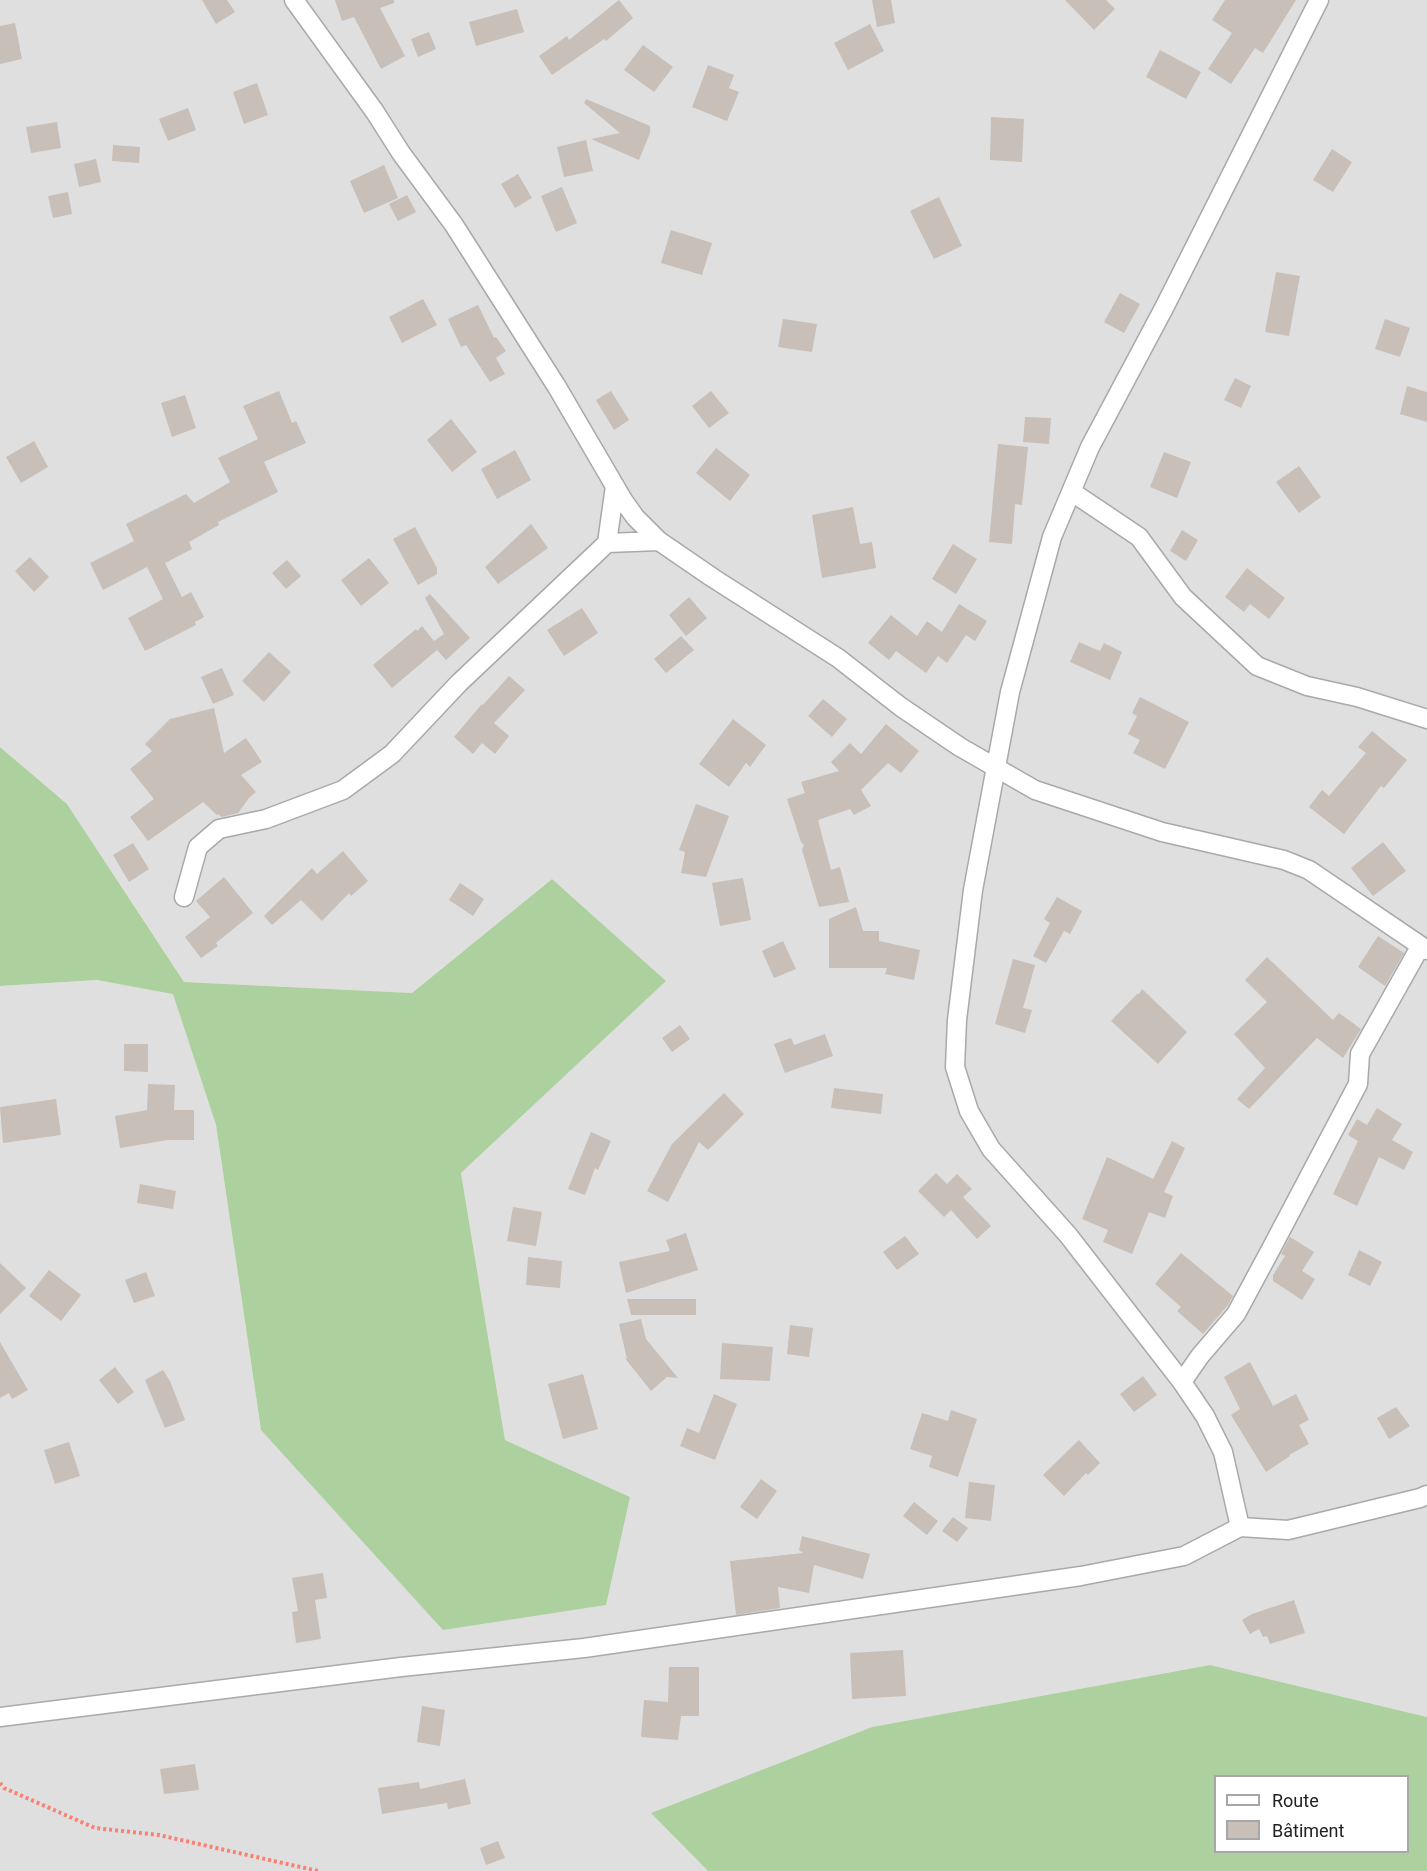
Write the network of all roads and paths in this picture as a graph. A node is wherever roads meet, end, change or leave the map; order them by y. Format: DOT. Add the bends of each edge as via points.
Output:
graph roads {
  1 [pos="294,0"];
  2 [pos="1319,0"];
  3 [pos="615,486"];
  4 [pos="1072,492"];
  5 [pos="659,541"];
  6 [pos="607,543"];
  7 [pos="1427,719"];
  8 [pos="995,769"];
  9 [pos="184,897"];
  10 [pos="1424,949"];
  11 [pos="1182,1382"];
  12 [pos="1427,1495"];
  13 [pos="1240,1527"];
  14 [pos="0,1717"];
  15 [pos="0,1783"];
  16 [pos="318,1871"];
  1 -- 3 [label="street" via="454,225"];
  2 -- 4 [label="street" via="1090,447"];
  3 -- 5 [label="street" via="635,517"];
  3 -- 6 [label="street"];
  4 -- 7 [label="street" via="1139,537 1183,597 1257,666 1307,686"];
  4 -- 8 [label="street" via="1049,548 1010,692"];
  5 -- 6 [label="street"];
  5 -- 8 [label="street" via="838,658 901,707"];
  6 -- 9 [label="street" via="459,683 392,754 343,790 266,819 219,829 198,848"];
  8 -- 10 [label="street" via="1077,806 1162,832 1284,860 1308,870"];
  8 -- 11 [label="street" via="973,890 955,1067 969,1111 992,1149 1068,1235"];
  10 -- 11 [label="street" via="1360,1054 1358,1084 1236,1314"];
  11 -- 13 [label="street" via="1223,1452"];
  12 -- 13 [label="street" via="1288,1530"];
  13 -- 14 [label="street" via="1184,1556 1081,1576 584,1648"];
  15 -- 16 [label="path" via="94,1828 159,1835"];
}
